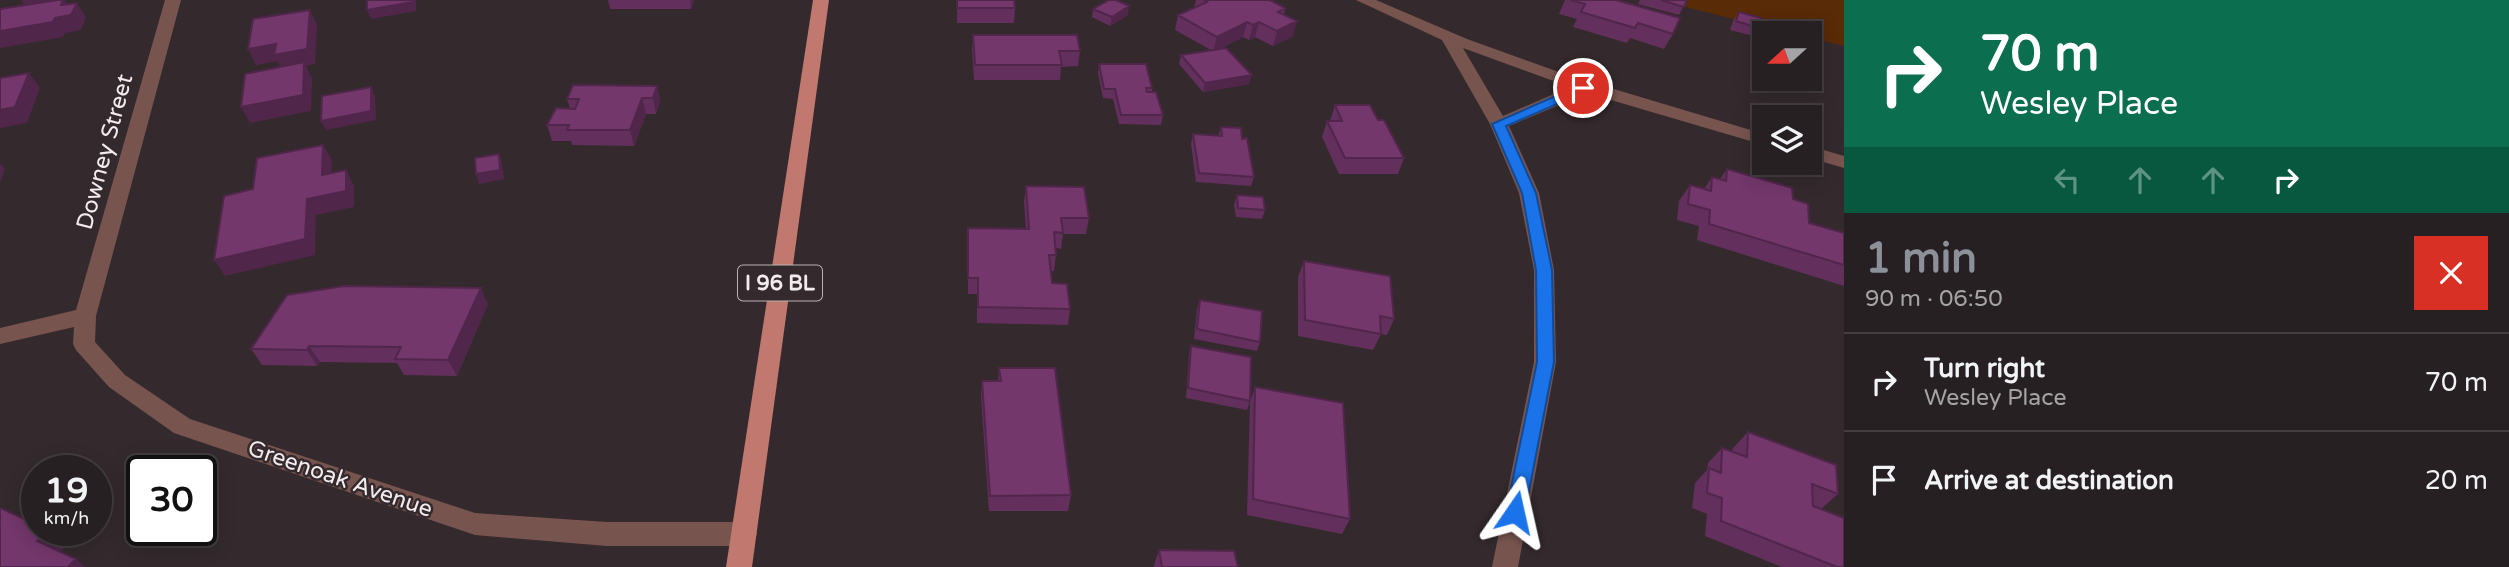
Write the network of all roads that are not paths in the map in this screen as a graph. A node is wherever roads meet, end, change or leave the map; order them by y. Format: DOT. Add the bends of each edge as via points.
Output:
graph roads {
  1 [pos="173,0"];
  2 [pos="821,0"];
  3 [pos="1364,0"];
  4 [pos="1449,38"];
  5 [pos="1583,88"];
  6 [pos="1499,124"];
  7 [pos="1752,137"];
  8 [pos="1822,156"];
  9 [pos="1844,162"];
  10 [pos="85,316"];
  11 [pos="0,336"];
  12 [pos="744,534"];
  13 [pos="739,567"];
  14 [pos="1505,567"];
  1 -- 10 [label="street, Downey Street"];
  2 -- 12 [label="main road, I 96 BL"];
  3 -- 4 [label="street"];
  4 -- 5 [label="street"];
  4 -- 6 [label="street"];
  5 -- 6 [label="street"];
  5 -- 7 [label="street"];
  6 -- 14 [label="street" via="1529,193 1544,270 1545,323 1545,362"];
  8 -- 9 [label="street"];
  10 -- 11 [label="street"];
  10 -- 12 [label="street, Greenoak Avenue" via="84,344 117,382 182,426 462,520 607,534"];
  12 -- 13 [label="main road, I 96 BL"];
}
